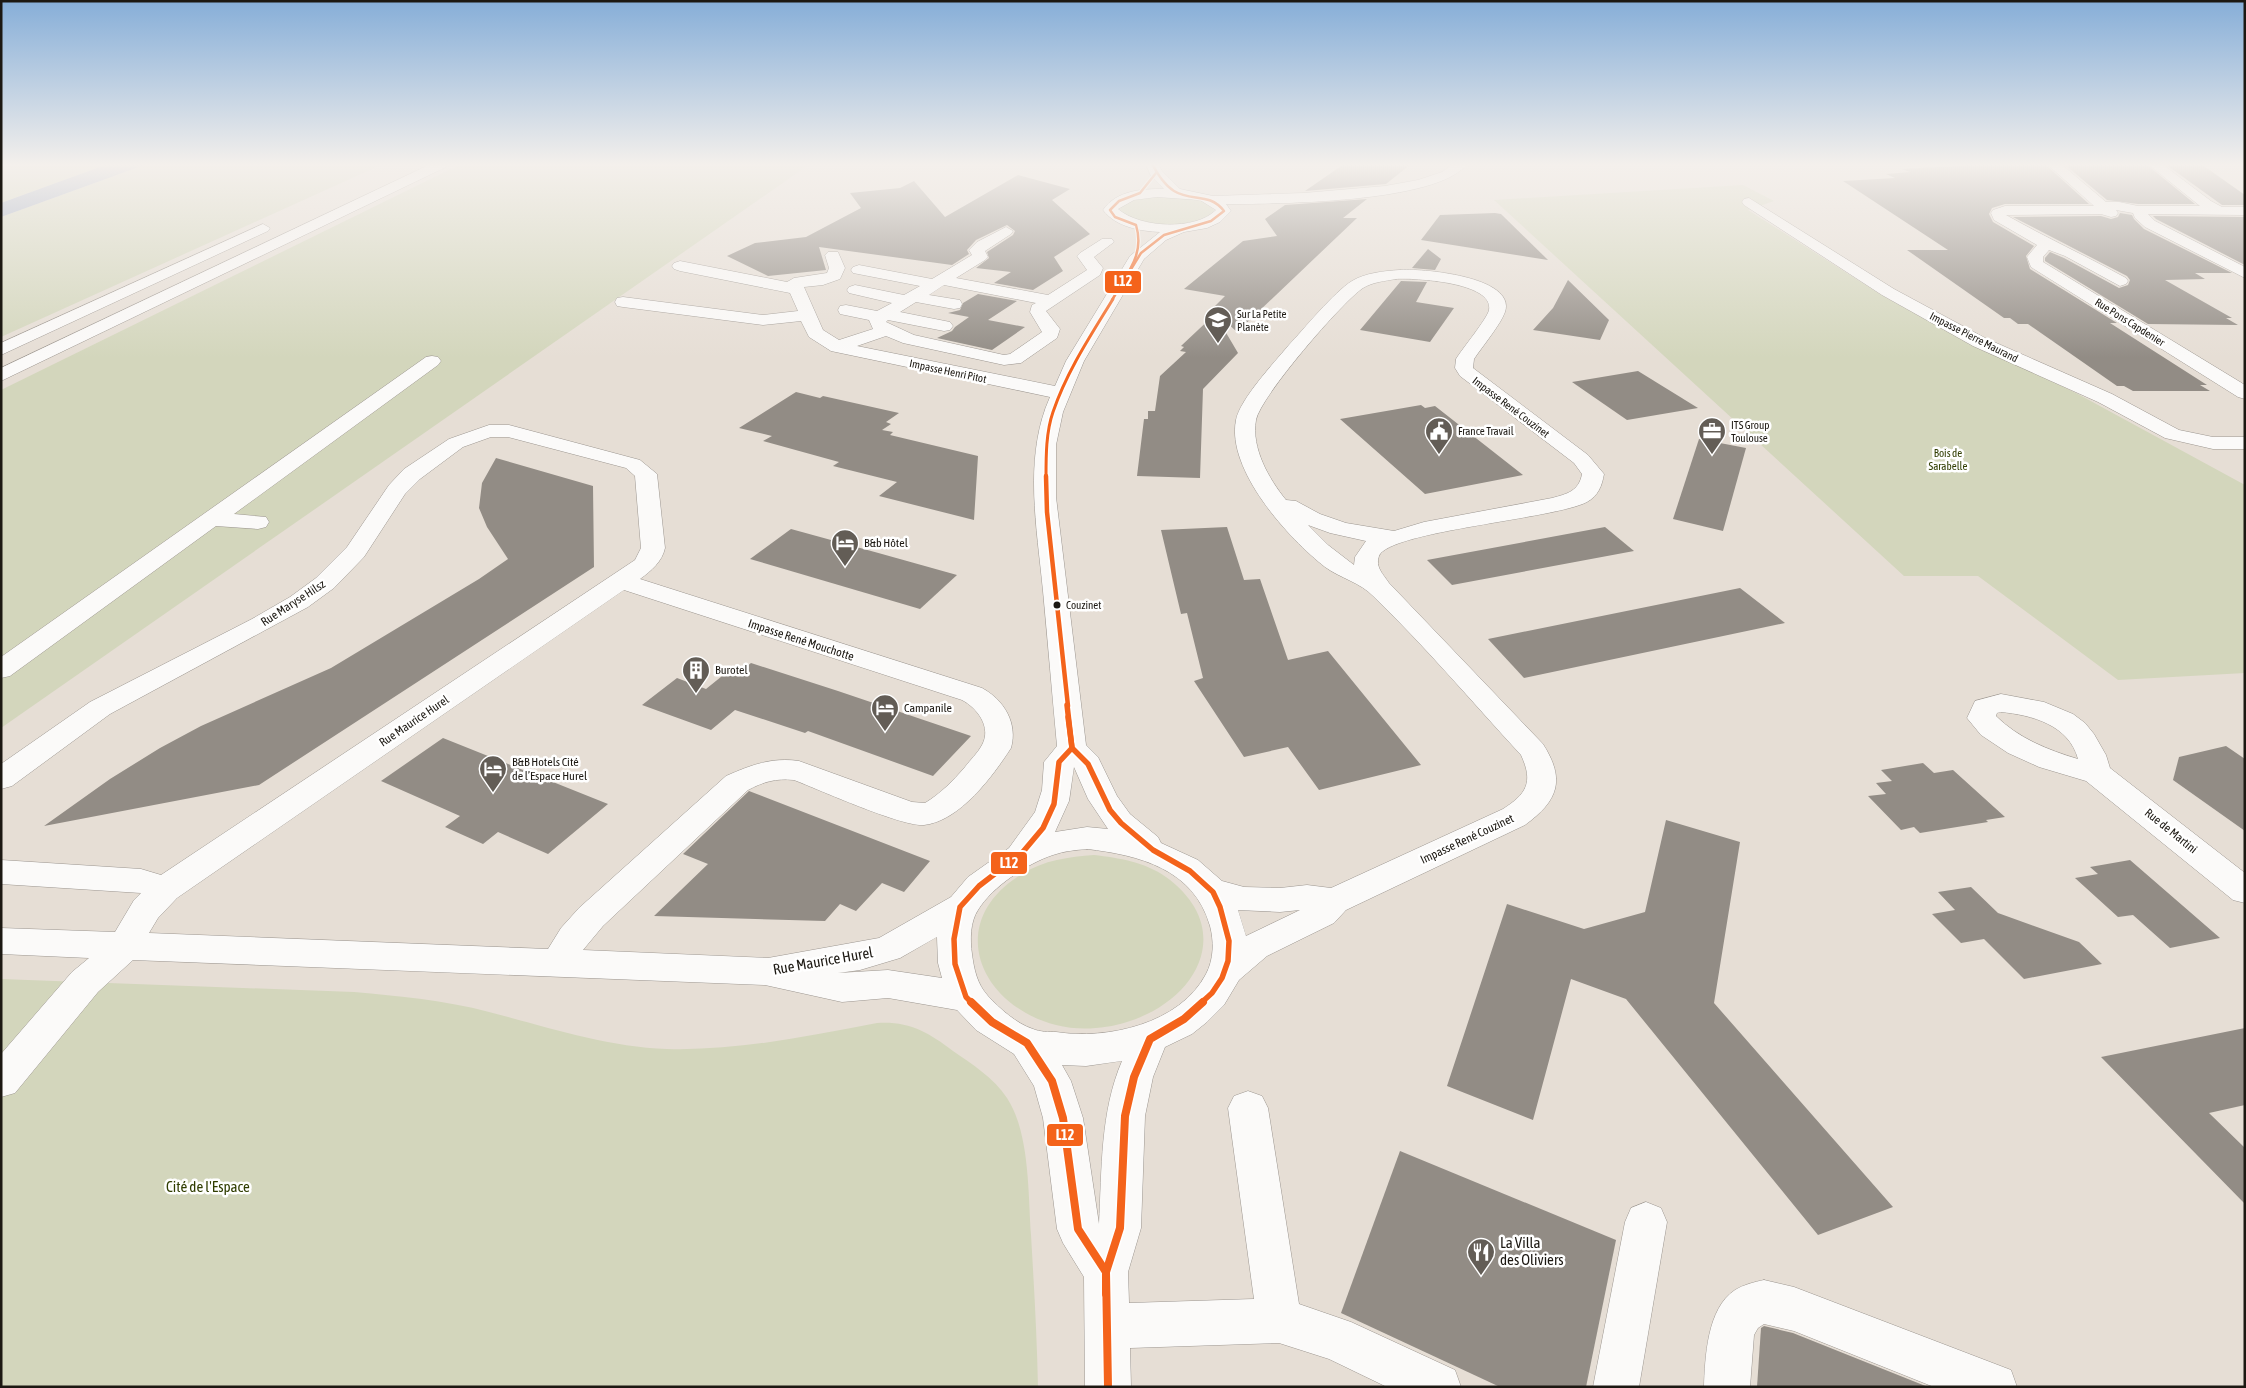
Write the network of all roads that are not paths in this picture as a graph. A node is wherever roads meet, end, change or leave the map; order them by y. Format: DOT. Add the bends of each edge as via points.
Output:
graph roads {
  1 [pos="260,229"];
  2 [pos="306,229"];
  3 [pos="1137,229"];
  4 [pos="1182,229"];
  5 [pos="1790,229"];
  6 [pos="2020,229"];
  7 [pos="2153,229"];
  8 [pos="2159,229"];
  9 [pos="1006,231"];
  10 [pos="1107,242"];
  11 [pos="2046,244"];
  12 [pos="833,255"];
  13 [pos="1138,256"];
  14 [pos="680,266"];
  15 [pos="859,270"];
  16 [pos="2245,272"];
  17 [pos="2120,281"];
  18 [pos="2245,281"];
  19 [pos="938,282"];
  20 [pos="798,289"];
  21 [pos="855,290"];
  22 [pos="911,299"];
  23 [pos="1052,300"];
  24 [pos="623,302"];
  25 [pos="954,304"];
  26 [pos="846,310"];
  27 [pos="808,315"];
  28 [pos="884,320"];
  29 [pos="944,326"];
  30 [pos="837,346"];
  31 [pos="1,350"];
  32 [pos="432,360"];
  33 [pos="1,375"];
  34 [pos="1060,392"];
  35 [pos="2245,393"];
  36 [pos="2245,443"];
  37 [pos="646,474"];
  38 [pos="1266,487"];
  39 [pos="210,519"];
  40 [pos="258,522"];
  41 [pos="1465,522"];
  42 [pos="1392,537"];
  43 [pos="1484,538"];
  44 [pos="622,581"];
  45 [pos="1380,588"];
  46 [pos="1,670"];
  47 [pos="1072,748"];
  48 [pos="2096,773"];
  49 [pos="1,779"];
  50 [pos="1155,852"];
  51 [pos="1022,853"];
  52 [pos="1,872"];
  53 [pos="165,889"];
  54 [pos="1212,891"];
  55 [pos="2245,891"];
  56 [pos="1334,901"];
  57 [pos="960,907"];
  58 [pos="1,942"];
  59 [pos="124,947"];
  60 [pos="559,961"];
  61 [pos="765,970"];
  62 [pos="1227,970"];
  63 [pos="966,997"];
  64 [pos="1150,1039"];
  65 [pos="1027,1043"];
  66 [pos="1,1081"];
  67 [pos="1248,1108"];
  68 [pos="1646,1222"];
  69 [pos="1106,1272"];
  70 [pos="1279,1322"];
  71 [pos="1107,1326"];
  72 [pos="1108,1387"];
  73 [pos="1438,1387"];
  74 [pos="1616,1387"];
  75 [pos="1726,1387"];
  76 [pos="1994,1387"];
  1 -- 31 [label="main road"];
  2 -- 33 [label="main road"];
  3 -- 13 [label="main road" via="1142,242"];
  4 -- 13 [label="main road" via="1161,237"];
  5 -- 36 [label="main road, Impasse Pierre Maurand" via="1888,292 1979,342 2105,398 2172,434 2213,443"];
  6 -- 11 [label="main road"];
  7 -- 18 [label="main road"];
  8 -- 16 [label="main road"];
  9 -- 19 [label="main road" via="977,250 980,258"];
  10 -- 23 [label="main road" via="1085,256 1095,268 1094,272"];
  11 -- 17 [label="main road" via="2070,253"];
  11 -- 35 [label="main road, Rue Pons Capdenier" via="2035,257 2036,264"];
  12 -- 20 [label="main road" via="837,268 834,276 794,283"];
  13 -- 34 [label="main road" via="1074,361"];
  14 -- 20 [label="main road"];
  15 -- 19 [label="main road"];
  19 -- 22 [label="main road"];
  19 -- 23 [label="main road"];
  20 -- 27 [label="main road, Impasse Henri Pitot"];
  21 -- 22 [label="main road"];
  22 -- 25 [label="main road"];
  22 -- 28 [label="main road"];
  23 -- 28 [label="main road" via="1038,309 1051,334 1015,359 1004,360 909,339"];
  24 -- 27 [label="main road" via="763,320"];
  26 -- 28 [label="main road"];
  27 -- 30 [label="main road, Impasse Henri Pitot" via="815,333"];
  28 -- 29 [label="main road"];
  28 -- 30 [label="main road"];
  30 -- 34 [label="main road, Impasse Henri Pitot"];
  32 -- 39 [label="main road"];
  34 -- 47 [label="main road" via="1046,446 1045,497"];
  37 -- 44 [label="main road, Rue Maurice Hurel" via="652,553 644,565"];
  37 -- 49 [label="main road, Rue Maryse Hilsz" via="633,464 518,432 489,431 456,443 412,474 356,552 325,583 261,624 100,708"];
  38 -- 41 [label="main road, Impasse René Couzinet" via="1255,471 1245,443 1246,418 1261,390 1357,285 1398,274 1450,278 1480,287 1498,301 1497,311 1465,359 1464,368 1580,459 1593,474 1591,486 1579,497"];
  38 -- 42 [label="main road, Impasse René Couzinet" via="1287,506 1322,525 1370,536"];
  38 -- 45 [label="main road, Impasse René Couzinet" via="1279,507 1309,540 1334,562"];
  39 -- 40 [label="main road"];
  39 -- 46 [label="main road"];
  41 -- 42 [label="main road, Impasse René Couzinet"];
  41 -- 43 [label="main road"];
  42 -- 45 [label="main road, Impasse René Couzinet" via="1372,548 1367,557 1366,567"];
  44 -- 53 [label="main road, Rue Maurice Hurel"];
  44 -- 60 [label="main road, Impasse René Mouchotte" via="980,698 996,718 999,741 945,805 937,811 918,814 792,770 772,770 748,776 591,917 573,937"];
  45 -- 56 [label="main road, Impasse René Couzinet" via="1533,751 1540,763 1542,785 1535,802 1514,817"];
  47 -- 50 [label="main road" via="1088,764 1103,800 1119,822"];
  47 -- 51 [label="main road" via="1059,762 1058,783 1049,817"];
  48 -- 55 [label="main road, Rue de Martini"];
  50 -- 51 [label="main road" via="1115,841 1087,838 1067,840"];
  50 -- 54 [label="main road" via="1192,873"];
  51 -- 57 [label="main road" via="979,886"];
  52 -- 53 [label="main road" via="141,881"];
  53 -- 59 [label="main road, Rue Maurice Hurel" via="146,910"];
  54 -- 56 [label="main road" via="1244,899 1307,897"];
  54 -- 62 [label="main road" via="1228,931"];
  56 -- 62 [label="main road, Impasse René Couzinet" via="1322,914 1255,946"];
  57 -- 61 [label="main road, Rue Maurice Hurel" via="888,949"];
  57 -- 63 [label="main road" via="954,947"];
  58 -- 59 [label="main road, Rue Maurice Hurel"];
  59 -- 60 [label="main road, Rue Maurice Hurel"];
  59 -- 66 [label="main road" via="85,982"];
  60 -- 61 [label="main road, Rue Maurice Hurel"];
  61 -- 63 [label="main road, Rue Maurice Hurel" via="842,988 902,985"];
  62 -- 64 [label="main road" via="1219,985 1197,1010"];
  63 -- 65 [label="main road" via="992,1022"];
  64 -- 65 [label="main road" via="1084,1050 1060,1050"];
  64 -- 69 [label="main road" via="1134,1077 1124,1116 1120,1228"];
  65 -- 69 [label="main road" via="1052,1081 1063,1118 1078,1229"];
  67 -- 70 [label="main road"];
  68 -- 74 [label="main road"];
  69 -- 71 [label="main road"];
  70 -- 71 [label="main road"];
  70 -- 73 [label="main road" via="1334,1338"];
  71 -- 72 [label="main road"];
  75 -- 76 [label="main road" via="1732,1328 1743,1310 1764,1302 1794,1309"];
}
